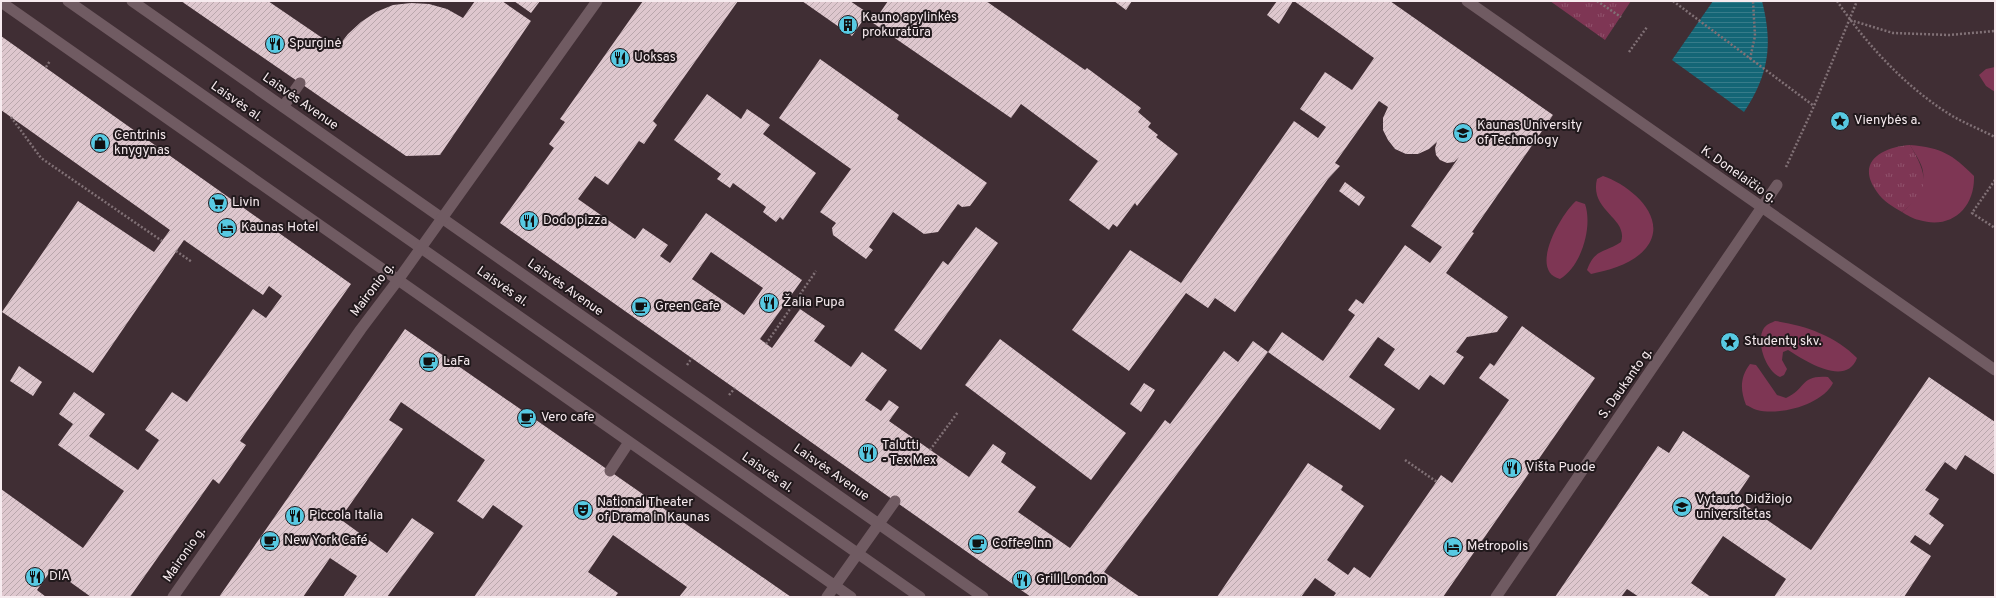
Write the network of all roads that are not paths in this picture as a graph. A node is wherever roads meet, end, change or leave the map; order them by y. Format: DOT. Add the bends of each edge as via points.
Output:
graph roads {
  1 [pos="68,1"];
  2 [pos="132,1"];
  3 [pos="596,1"];
  4 [pos="1466,1"];
  5 [pos="1,2"];
  6 [pos="15,5"];
  7 [pos="300,83"];
  8 [pos="283,107"];
  9 [pos="1777,185"];
  10 [pos="1763,209"];
  11 [pos="442,218"];
  12 [pos="421,248"];
  13 [pos="398,280"];
  14 [pos="1995,370"];
  15 [pos="629,442"];
  16 [pos="610,471"];
  17 [pos="895,501"];
  18 [pos="878,524"];
  19 [pos="857,553"];
  20 [pos="835,586"];
  21 [pos="172,597"];
  22 [pos="827,597"];
  23 [pos="851,597"];
  24 [pos="920,597"];
  25 [pos="983,597"];
  26 [pos="1496,597"];
  1 -- 12 [label="street, Laisvės al."];
  2 -- 8 [label="street, Laisvės Avenue"];
  3 -- 11 [label="street, Maironio g."];
  4 -- 10 [label="street, K. Donelaičio g."];
  5 -- 6 [label="street"];
  6 -- 13 [label="street"];
  7 -- 8 [label="street"];
  8 -- 11 [label="street, Laisvės Avenue"];
  9 -- 10 [label="street, S. Daukanto g."];
  10 -- 14 [label="street, K. Donelaičio g."];
  10 -- 26 [label="street, S. Daukanto g."];
  11 -- 12 [label="street, Maironio g."];
  11 -- 18 [label="street, Laisvės Avenue"];
  12 -- 13 [label="street, Maironio g."];
  12 -- 19 [label="street, Laisvės al."];
  13 -- 15 [label="street"];
  13 -- 21 [label="street, Maironio g."];
  15 -- 16 [label="street"];
  15 -- 20 [label="street"];
  17 -- 18 [label="street"];
  18 -- 19 [label="street"];
  18 -- 25 [label="street, Laisvės Avenue"];
  19 -- 20 [label="street"];
  19 -- 24 [label="street, Laisvės al."];
  20 -- 22 [label="street"];
  20 -- 23 [label="street"];
}
